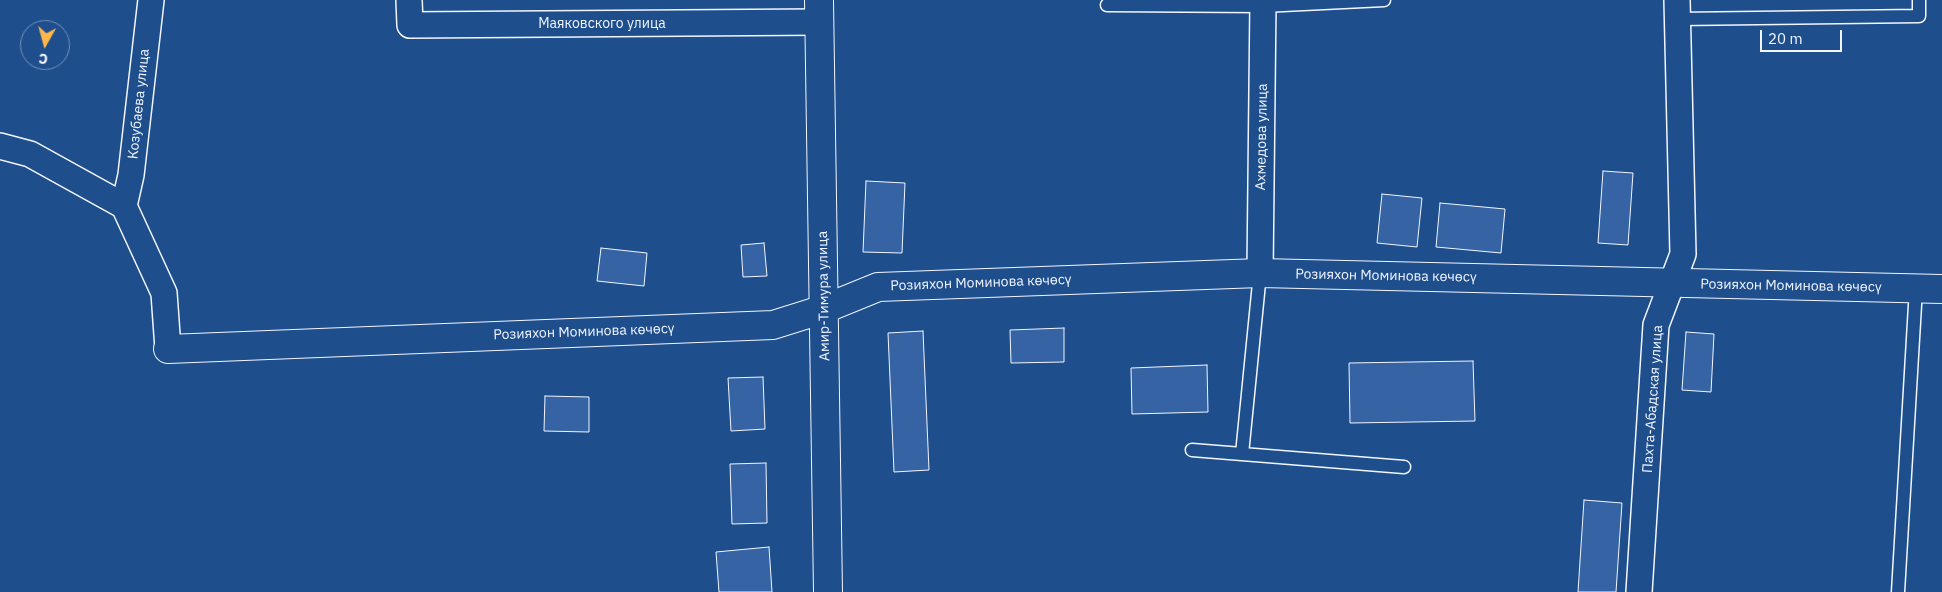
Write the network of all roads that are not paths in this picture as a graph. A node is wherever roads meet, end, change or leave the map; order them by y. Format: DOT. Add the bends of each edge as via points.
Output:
graph roads {
  1 [pos="151,0"];
  2 [pos="410,0"];
  3 [pos="1384,0"];
  4 [pos="1919,0"];
  5 [pos="1263,3"];
  6 [pos="1107,6"];
  7 [pos="1677,9"];
  8 [pos="819,11"];
  9 [pos="0,146"];
  10 [pos="124,206"];
  11 [pos="1260,273"];
  12 [pos="1672,283"];
  13 [pos="1929,289"];
  14 [pos="824,309"];
  15 [pos="168,349"];
  16 [pos="1192,450"];
  17 [pos="1242,454"];
  18 [pos="1404,467"];
  19 [pos="828,592"];
  20 [pos="1639,592"];
  21 [pos="1898,592"];
  1 -- 10 [label="street, Козубаева улица" via="131,175"];
  2 -- 8 [label="street, Маяковского улица" via="410,25"];
  3 -- 5 [label="lane"];
  4 -- 7 [label="lane" via="1919,16"];
  5 -- 6 [label="lane"];
  5 -- 11 [label="street, Ахмедова улица"];
  7 -- 12 [label="street, Пахта-Абадская улица" via="1683,254"];
  8 -- 14 [label="street, Амир-Тимура улица"];
  9 -- 10 [label="street" via="30,154"];
  10 -- 15 [label="street, Розияхон Моминова көчөсү" via="164,293"];
  11 -- 12 [label="street, Розияхон Моминова көчөсү"];
  11 -- 14 [label="street, Розияхон Моминова көчөсү" via="878,286"];
  11 -- 17 [label="lane"];
  12 -- 13 [label="street, Розияхон Моминова көчөсү"];
  12 -- 20 [label="street, Пахта-Абадская улица" via="1656,326"];
  13 -- 21 [label="lane"];
  14 -- 15 [label="street, Розияхон Моминова көчөсү" via="773,325"];
  14 -- 19 [label="street, Амир-Тимура улица"];
  16 -- 17 [label="lane"];
  17 -- 18 [label="lane"];
}
